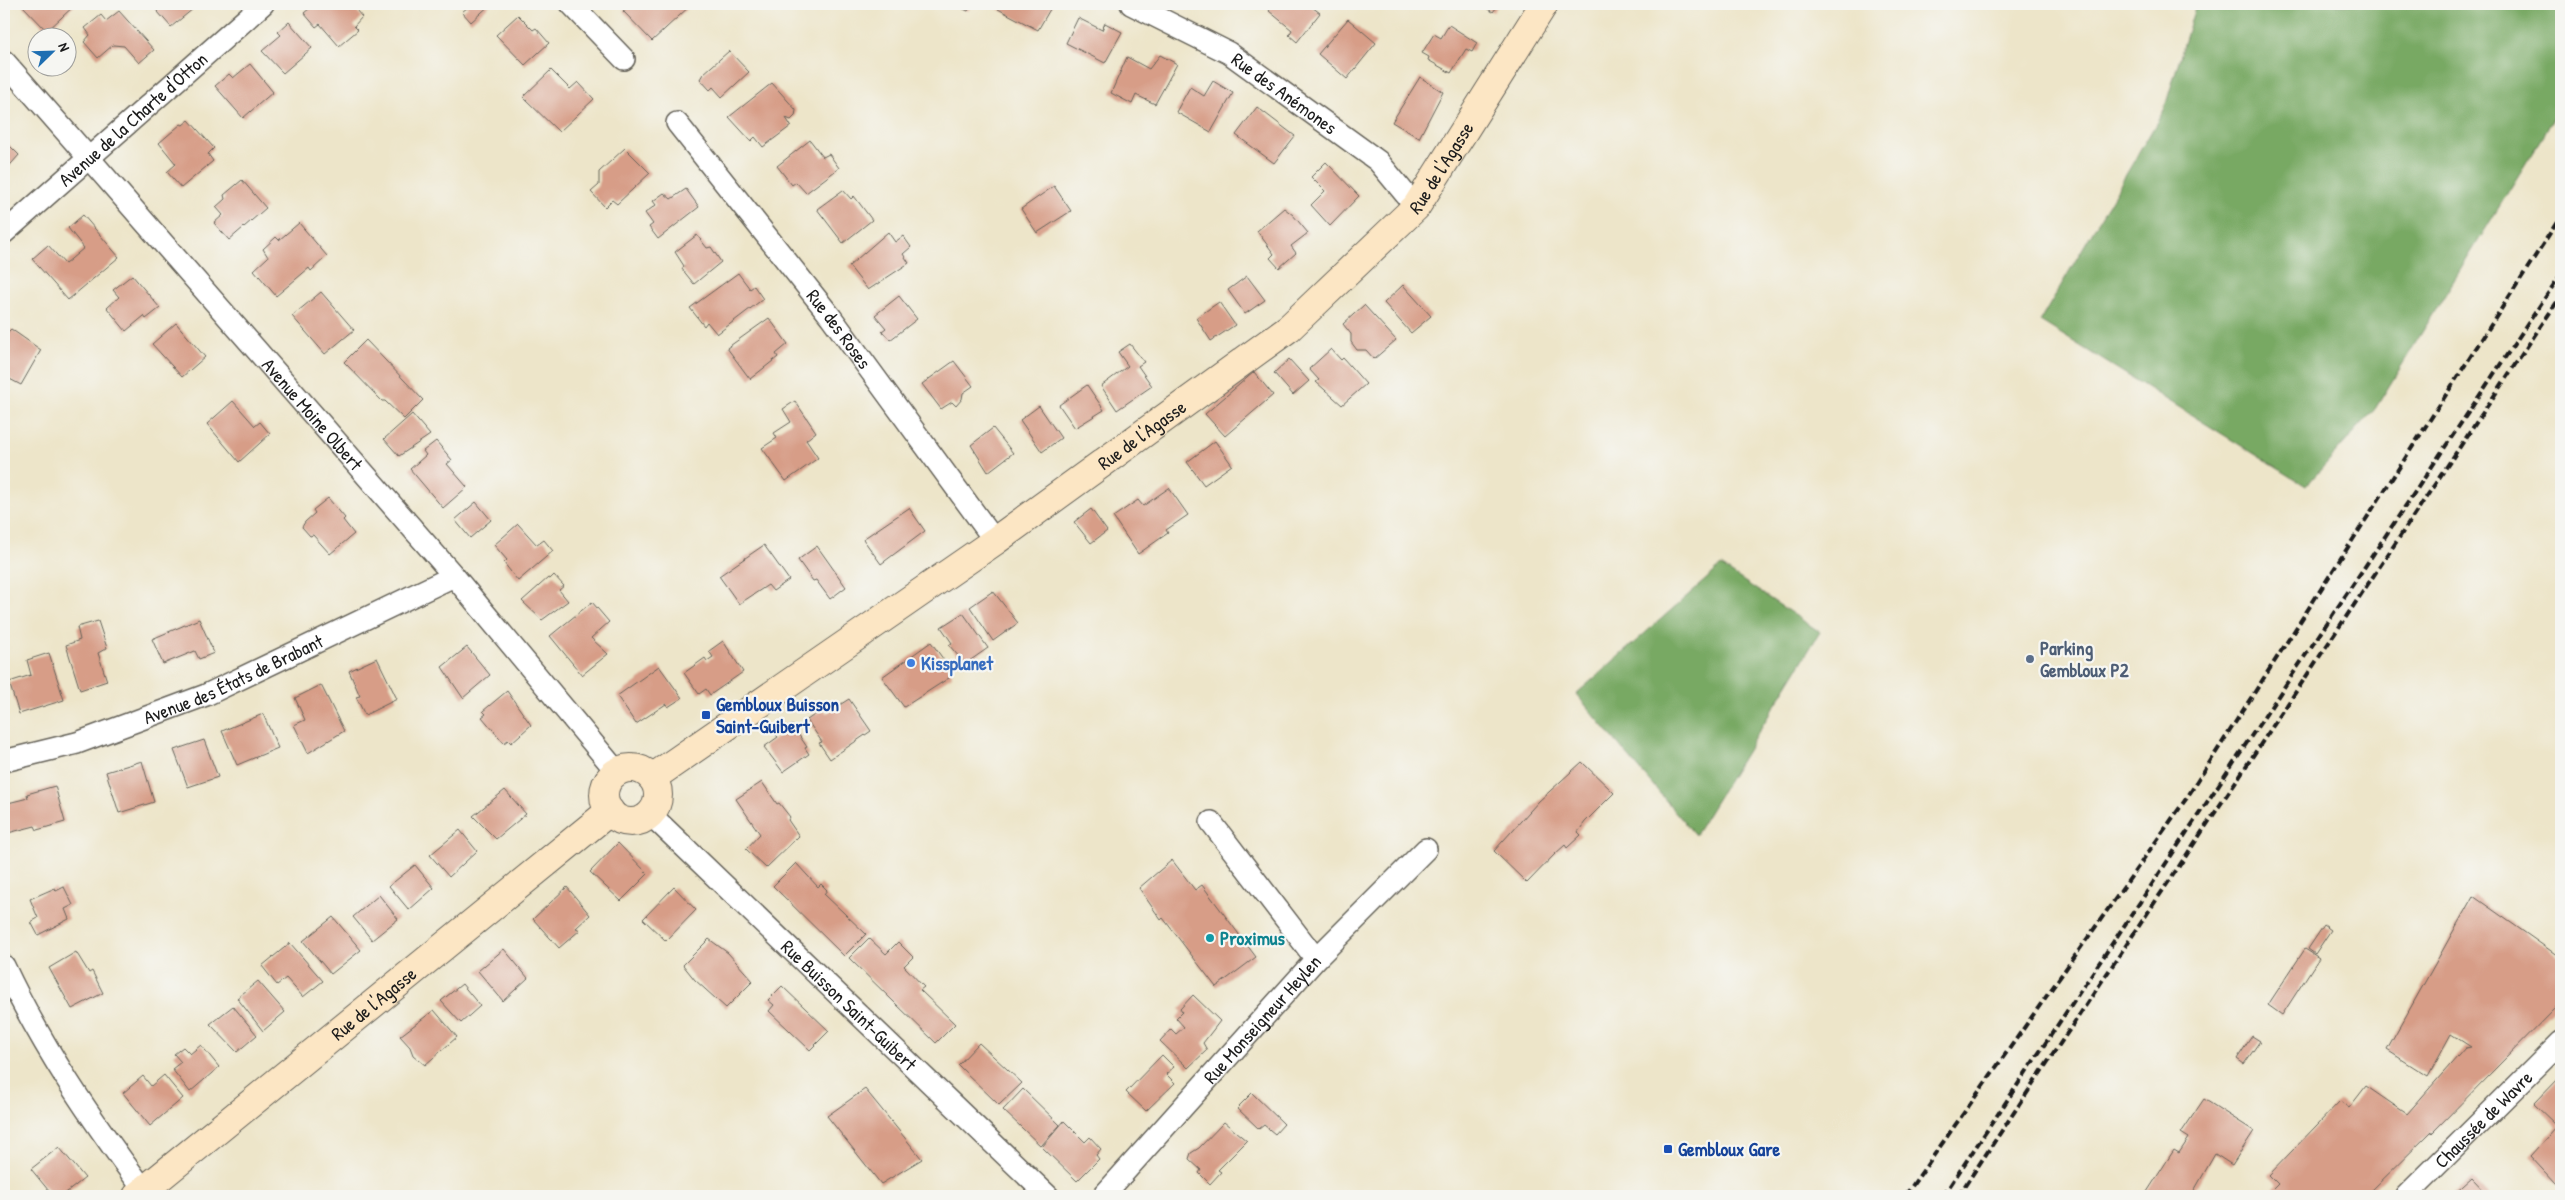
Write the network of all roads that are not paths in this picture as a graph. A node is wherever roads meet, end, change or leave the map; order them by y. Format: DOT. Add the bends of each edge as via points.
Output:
graph roads {
  1 [pos="264,4"];
  2 [pos="571,4"];
  3 [pos="1132,4"];
  4 [pos="1544,4"];
  5 [pos="624,59"];
  6 [pos="4,60"];
  7 [pos="677,124"];
  8 [pos="90,158"];
  9 [pos="1416,207"];
  10 [pos="4,233"];
  11 [pos="995,542"];
  12 [pos="454,576"];
  13 [pos="4,761"];
  14 [pos="618,772"];
  15 [pos="652,778"];
  16 [pos="610,811"];
  17 [pos="650,814"];
  18 [pos="1211,822"];
  19 [pos="1426,850"];
  20 [pos="1316,959"];
  21 [pos="4,966"];
  22 [pos="2561,1042"];
  23 [pos="140,1193"];
  24 [pos="1035,1193"];
  25 [pos="1103,1196"];
  26 [pos="2406,1196"];
  1 -- 8 [label="street, Avenue de la Charte d'Otton"];
  2 -- 5 [label="street"];
  3 -- 9 [label="street, Rue des Anémones" via="1236,58 1378,161"];
  4 -- 9 [label="street, Rue de l'Agasse"];
  6 -- 8 [label="street, Avenue Moine Olbert"];
  7 -- 11 [label="street, Rue des Roses" via="831,317"];
  8 -- 10 [label="street, Avenue de la Charte d'Otton"];
  8 -- 12 [label="street, Avenue Moine Olbert"];
  9 -- 11 [label="street, Rue de l'Agasse" via="1289,328"];
  11 -- 15 [label="street, Rue de l'Agasse"];
  12 -- 13 [label="street, Avenue des États de Brabant" via="206,694 77,743"];
  12 -- 14 [label="street, Avenue Moine Olbert"];
  14 -- 15 [label="street" via="632,768 646,772"];
  14 -- 16 [label="street" via="611,778 604,794"];
  15 -- 17 [label="street" via="658,800"];
  16 -- 17 [label="street" via="617,818 634,822"];
  16 -- 23 [label="street, Rue de l'Agasse"];
  17 -- 24 [label="street, Rue Buisson Saint-Guibert"];
  18 -- 20 [label="street"];
  19 -- 20 [label="street, Rue Monseigneur Heylen"];
  20 -- 25 [label="street, Rue Monseigneur Heylen"];
  21 -- 23 [label="street" via="56,1066"];
  22 -- 26 [label="street, Chaussée de Wavre"];
}
